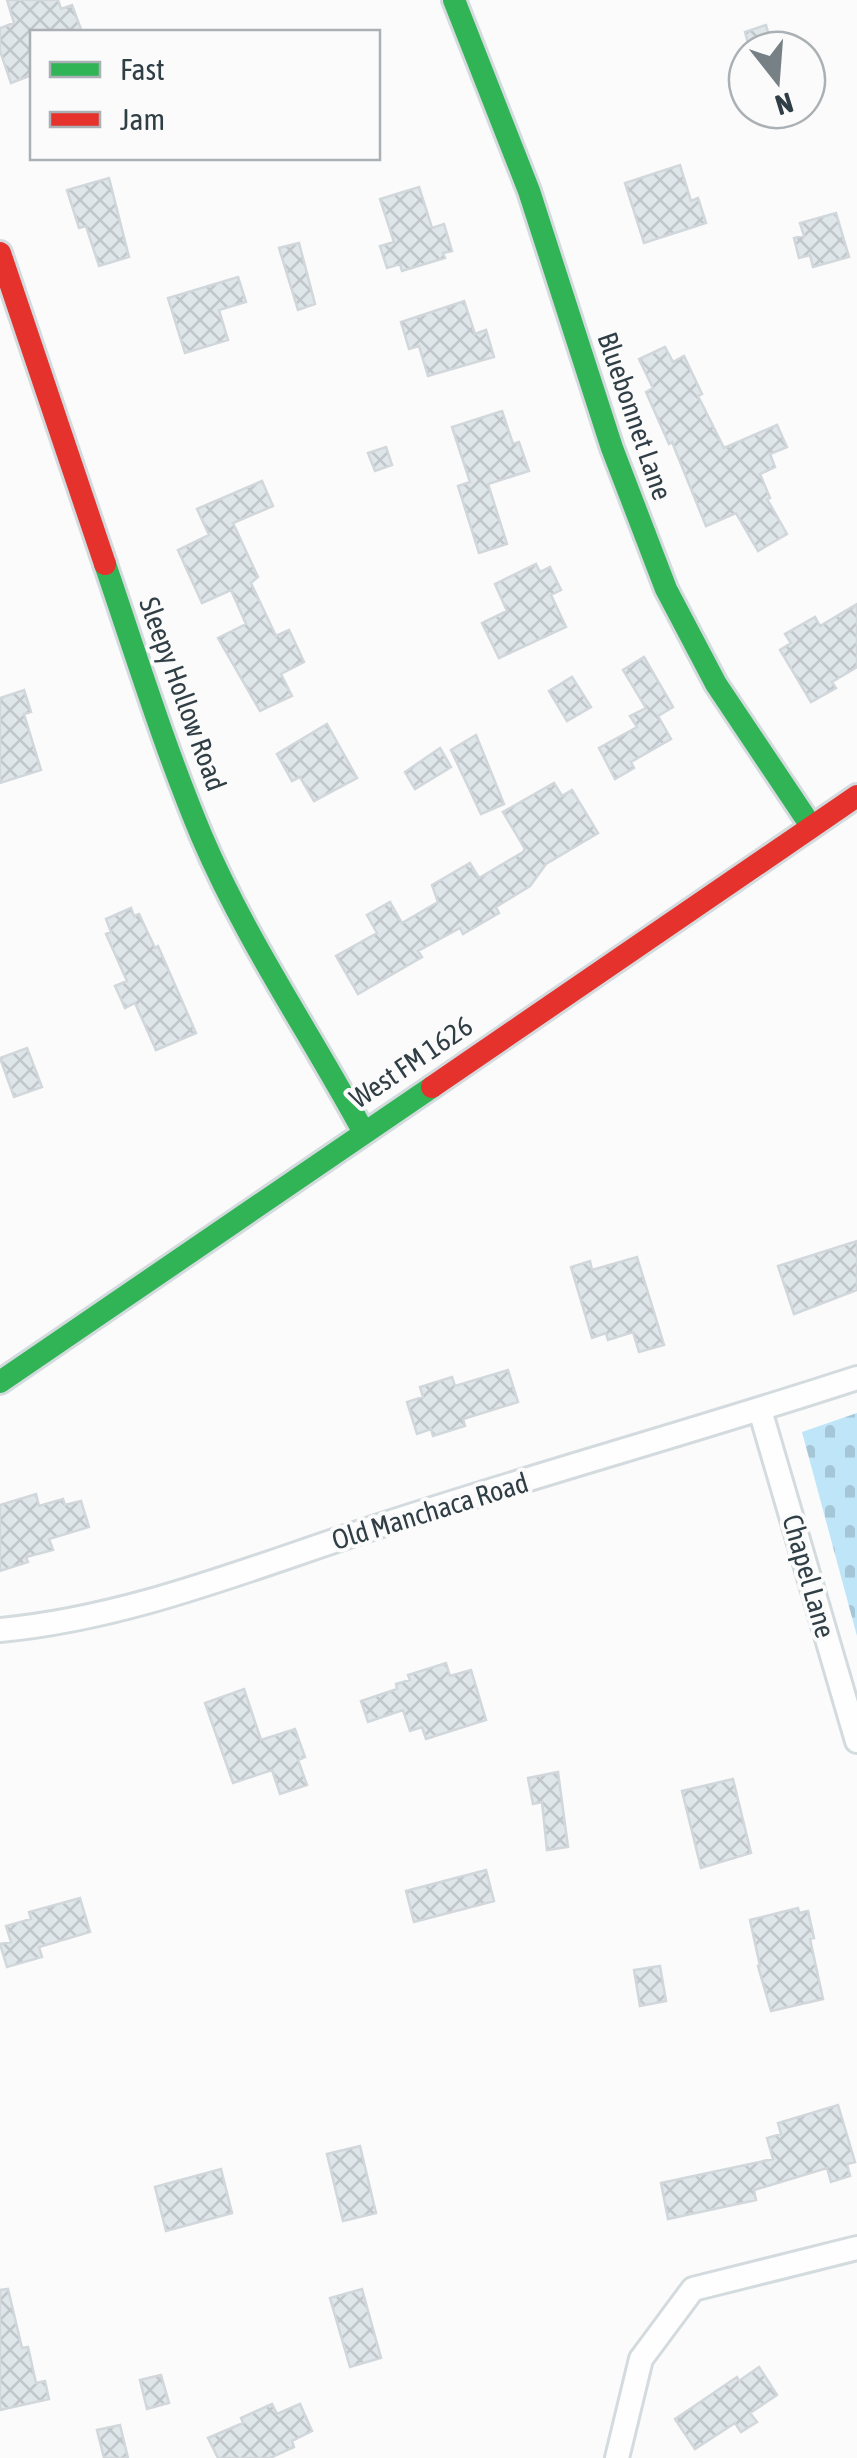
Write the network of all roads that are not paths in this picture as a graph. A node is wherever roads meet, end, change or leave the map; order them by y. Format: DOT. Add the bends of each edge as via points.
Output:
graph roads {
  1 [pos="454,0"];
  2 [pos="0,253"];
  3 [pos="857,796"];
  4 [pos="811,826"];
  5 [pos="364,1131"];
  6 [pos="857,1378"];
  7 [pos="0,1382"];
  8 [pos="760,1410"];
  9 [pos="0,1630"];
  10 [pos="857,1741"];
  11 [pos="857,2248"];
  12 [pos="617,2458"];
  1 -- 4 [label="street, Bluebonnet Lane" via="552,257 635,513 688,634 746,734"];
  2 -- 5 [label="street, Sleepy Hollow Road" via="202,836 251,938"];
  3 -- 4 [label="street, West FM 1626"];
  4 -- 5 [label="street, West FM 1626"];
  5 -- 7 [label="street, West FM 1626"];
  6 -- 8 [label="street, Old Manchaca Road"];
  8 -- 9 [label="street, Old Manchaca Road" via="182,1592 57,1625"];
  8 -- 10 [label="street, Chapel Lane"];
  11 -- 12 [label="street" via="693,2289 641,2359"];
}
